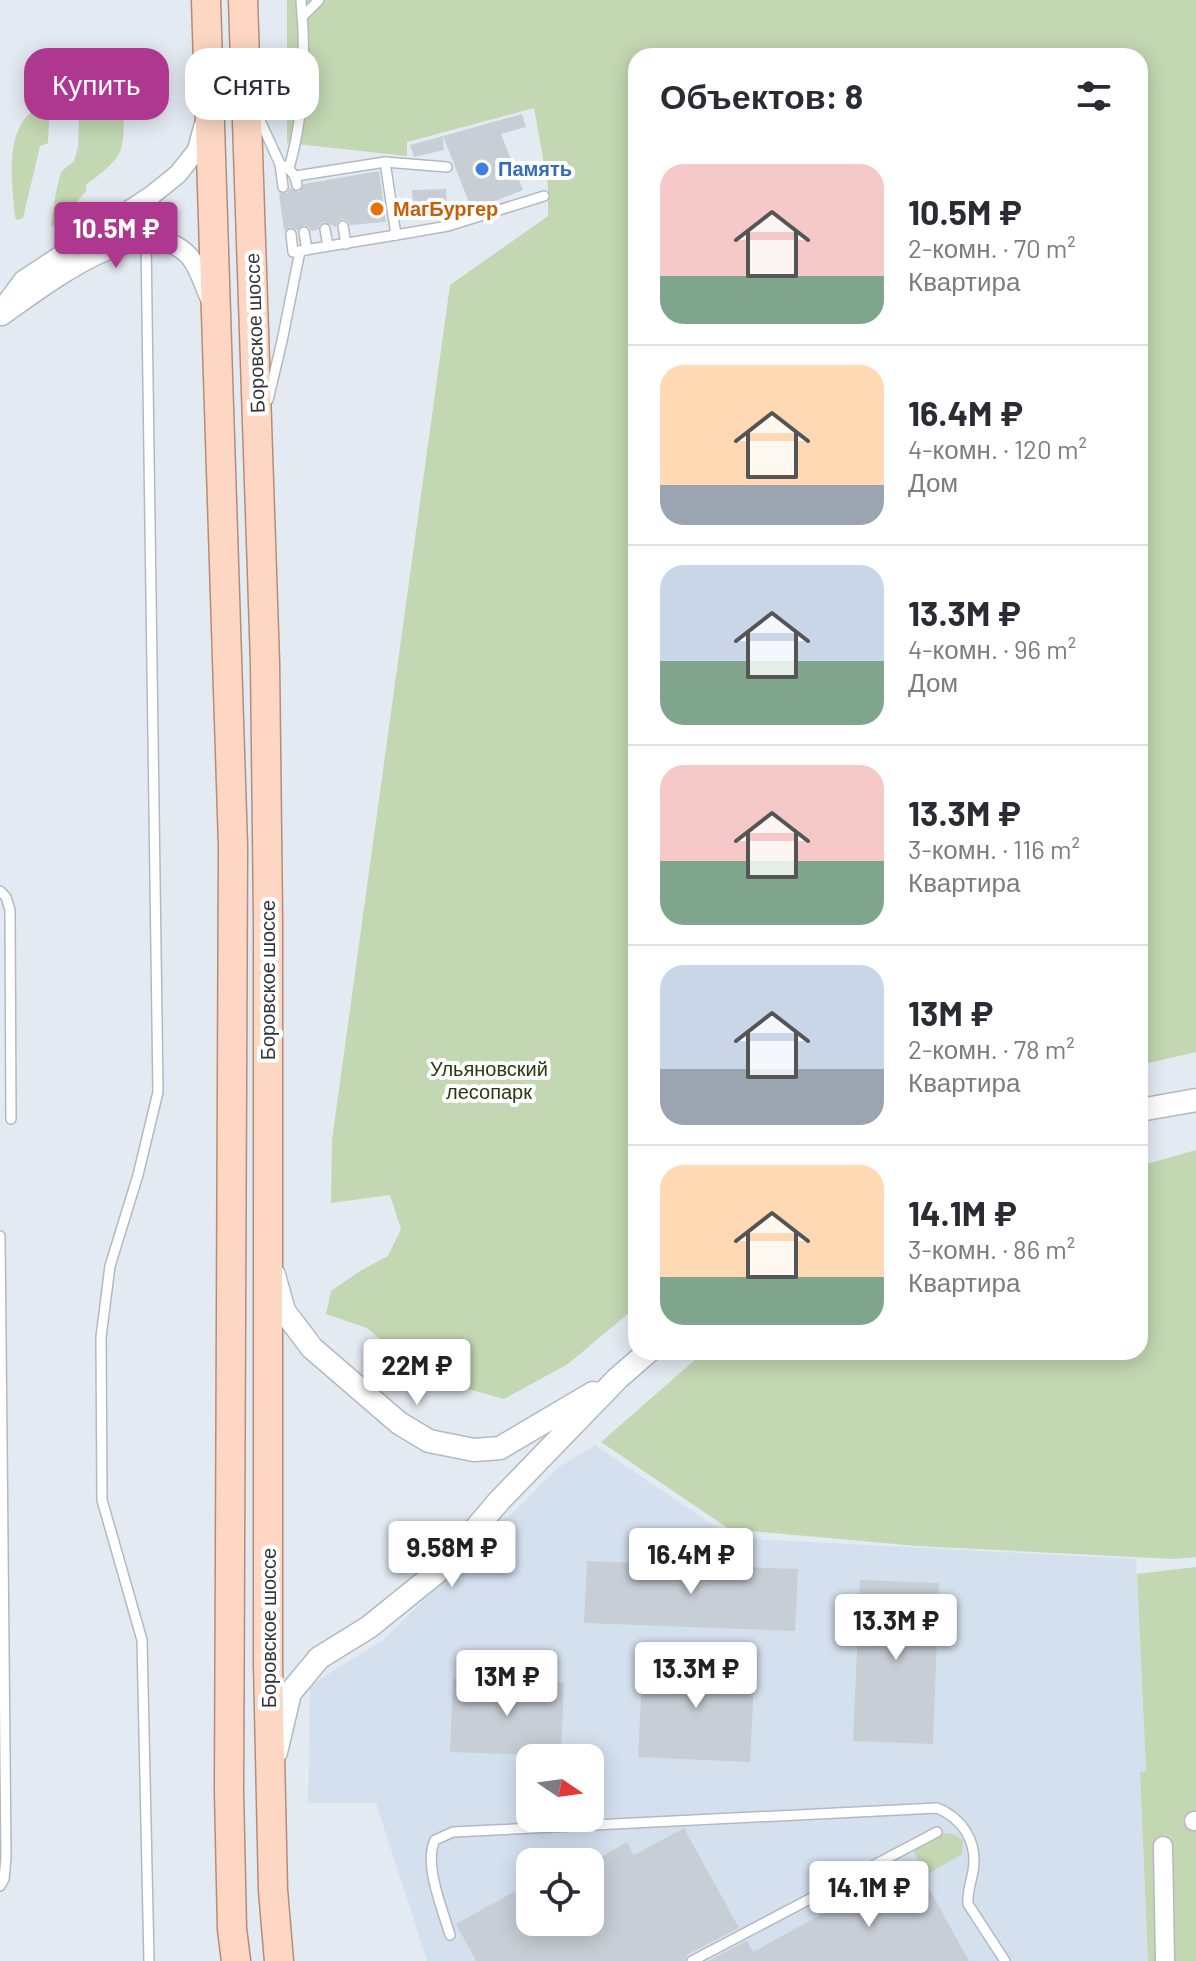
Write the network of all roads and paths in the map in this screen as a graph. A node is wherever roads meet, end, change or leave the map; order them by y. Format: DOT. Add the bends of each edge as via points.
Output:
graph roads {
  1 [pos="206,0"];
  2 [pos="243,0"];
  3 [pos="301,0"];
  4 [pos="319,0"];
  5 [pos="302,17"];
  6 [pos="208,48"];
  7 [pos="245,48"];
  8 [pos="204,120"];
  9 [pos="211,120"];
  10 [pos="248,120"];
  11 [pos="263,120"];
  12 [pos="385,162"];
  13 [pos="447,167"];
  14 [pos="290,173"];
  15 [pos="283,187"];
  16 [pos="544,196"];
  17 [pos="343,226"];
  18 [pos="325,229"];
  19 [pos="304,232"];
  20 [pos="291,234"];
  21 [pos="396,235"];
  22 [pos="146,240"];
  23 [pos="346,244"];
  24 [pos="328,246"];
  25 [pos="304,250"];
  26 [pos="0,311"];
  27 [pos="218,317"];
  28 [pos="0,318"];
  29 [pos="258,437"];
  30 [pos="0,891"];
  31 [pos="1196,1100"];
  32 [pos="1148,1109"];
  33 [pos="11,1119"];
  34 [pos="0,1236"];
  35 [pos="268,1251"];
  36 [pos="639,1360"];
  37 [pos="618,1378"];
  38 [pos="270,1780"];
  39 [pos="937,1832"];
  40 [pos="1163,1846"];
  41 [pos="0,1886"];
  42 [pos="232,1929"];
  43 [pos="450,1935"];
  44 [pos="149,1961"];
  45 [pos="230,1961"];
  46 [pos="236,1961"];
  47 [pos="279,1961"];
  48 [pos="692,1961"];
  49 [pos="1005,1961"];
  50 [pos="1165,1961"];
  1 -- 6 [label="main road, Боровское шоссе"];
  2 -- 7 [label="main road, Боровское шоссе"];
  3 -- 5 [label="lane"];
  4 -- 5 [label="lane"];
  5 -- 14 [label="lane" via="300,106"];
  8 -- 26 [label="street" via="197,150 178,174 23,280"];
  9 -- 27 [label="main road, Боровское шоссе"];
  10 -- 29 [label="main road, Боровское шоссе"];
  11 -- 14 [label="lane"];
  12 -- 13 [label="lane"];
  12 -- 14 [label="lane" via="317,177"];
  12 -- 21 [label="lane"];
  14 -- 15 [label="lane"];
  16 -- 21 [label="lane" via="448,226"];
  17 -- 23 [label="lane"];
  18 -- 24 [label="lane"];
  19 -- 25 [label="lane"];
  20 -- 25 [label="lane" via="293,252"];
  21 -- 23 [label="lane"];
  22 -- 27 [label="street" via="177,245 191,258"];
  22 -- 28 [label="street" via="121,243"];
  22 -- 44 [label="lane" via="158,1092 110,1266 101,1351 102,1500 142,1640"];
  23 -- 24 [label="lane"];
  24 -- 25 [label="lane"];
  25 -- 29 [label="lane"];
  27 -- 42 [label="main road, Боровское шоссе" via="233,846"];
  29 -- 35 [label="main road, Боровское шоссе"];
  30 -- 33 [label="lane" via="10,910"];
  31 -- 32 [label="street"];
  34 -- 41 [label="lane" via="6,1858"];
  35 -- 37 [label="street" via="284,1311 312,1348 399,1423 429,1441 474,1450 500,1448"];
  35 -- 38 [label="main road, Боровское шоссе"];
  36 -- 37 [label="street"];
  37 -- 38 [label="street" via="442,1568 369,1627 319,1658 290,1693"];
  38 -- 47 [label="main road, Боровское шоссе"];
  39 -- 48 [label="lane"];
  40 -- 50 [label="street"];
  42 -- 45 [label="street"];
  42 -- 46 [label="main road, Боровское шоссе"];
  43 -- 49 [label="lane" via="431,1855 435,1840 453,1832 937,1808 950,1813 966,1831 973,1855 968,1904"];
}
